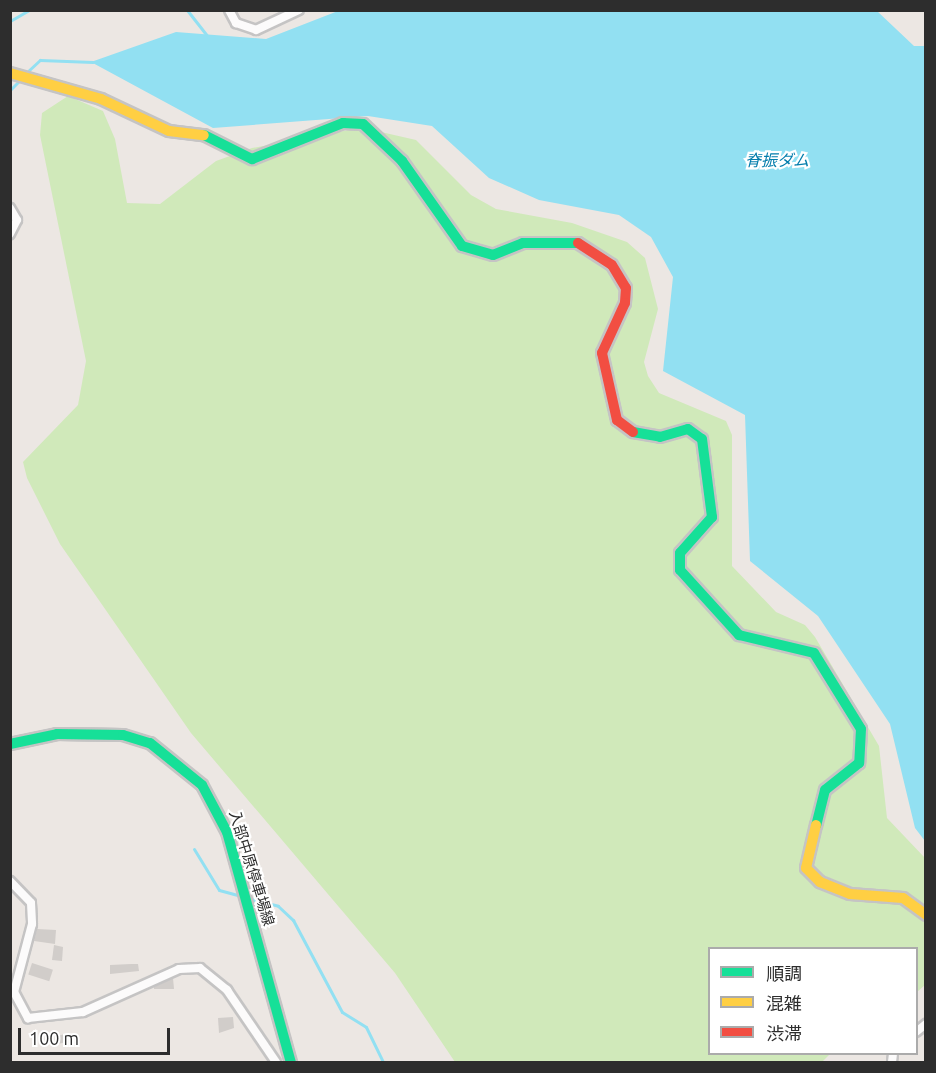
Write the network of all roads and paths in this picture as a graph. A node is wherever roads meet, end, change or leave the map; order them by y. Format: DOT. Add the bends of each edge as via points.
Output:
graph roads {
  1 [pos="229,10"];
  2 [pos="299,10"];
  3 [pos="10,73"];
  4 [pos="10,208"];
  5 [pos="10,234"];
  6 [pos="10,744"];
  7 [pos="10,881"];
  8 [pos="926,915"];
  9 [pos="276,1062"];
  10 [pos="291,1062"];
  1 -- 2 [label="street" via="236,23 256,30"];
  3 -- 8 [label="street" via="101,99 169,131 204,135 252,159 343,123 363,124 402,161 462,246 493,255 523,243 578,243 612,264 623,276 625,303 602,353 617,420 636,435 660,437 687,429 702,438 712,517 680,553 680,570 739,635 814,653 861,729 859,763 825,790 806,868 820,882 850,894 903,898"];
  4 -- 5 [label="street" via="17,220"];
  6 -- 10 [label="street, 入部中原停車場線" via="96,732 150,743 176,760 216,805 240,872"];
  7 -- 9 [label="street" via="31,903 32,924 14,992 28,1018 83,1012 179,969 200,968 227,990"];
}
